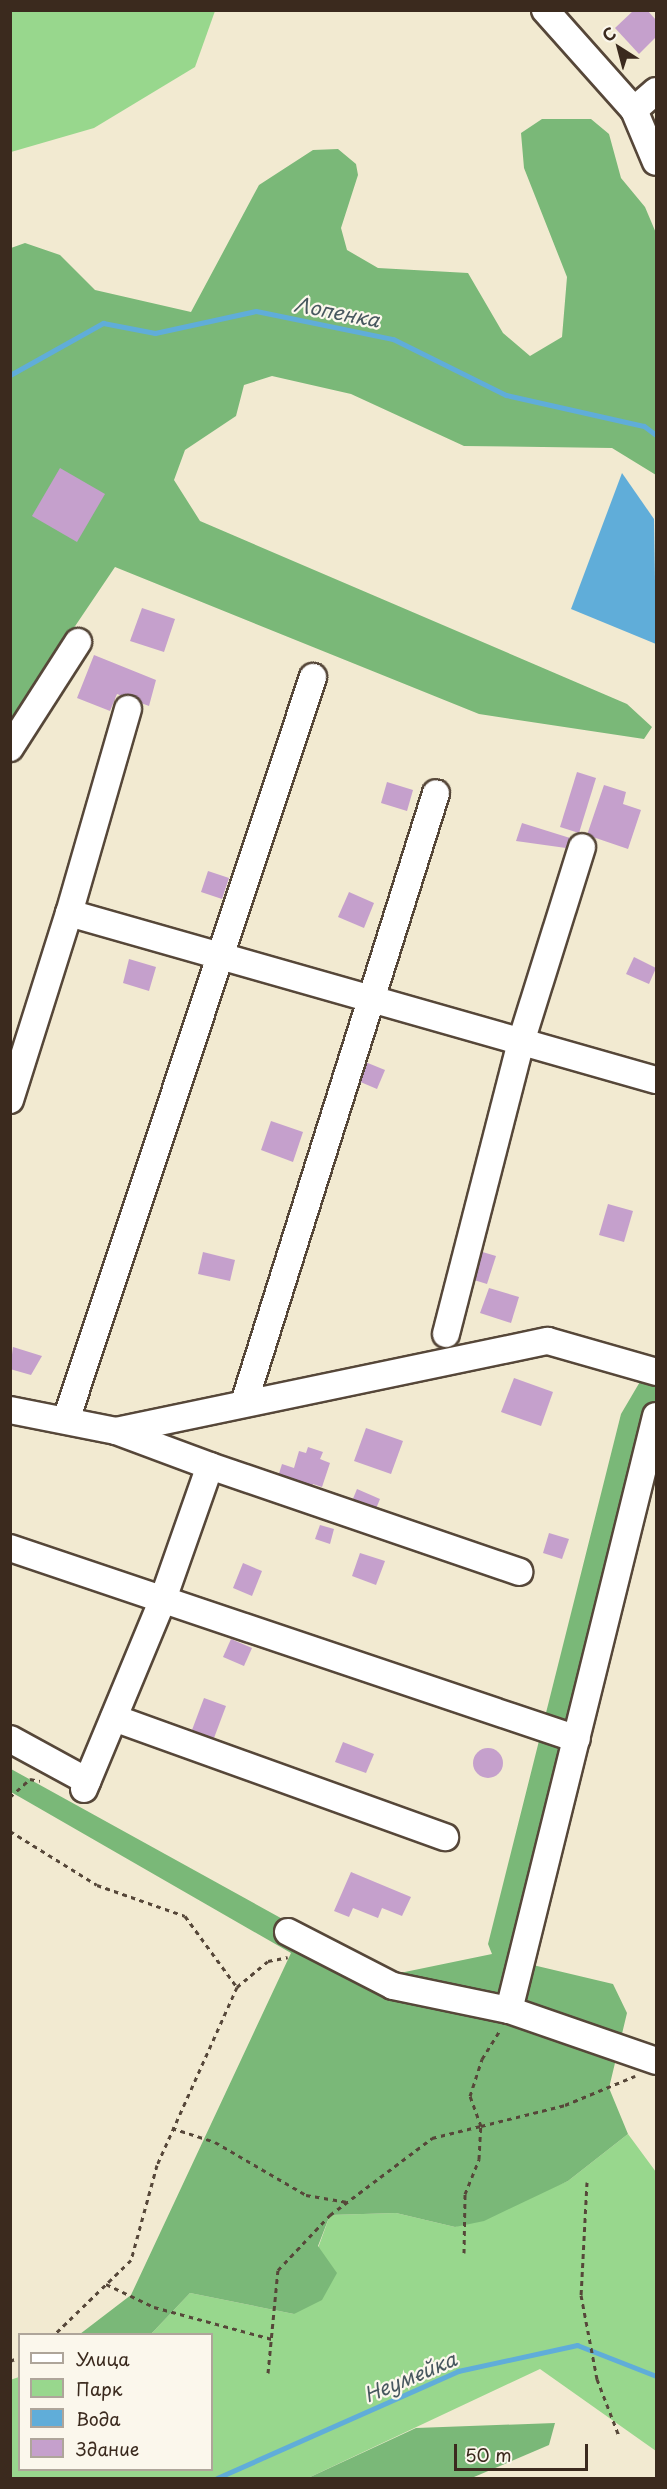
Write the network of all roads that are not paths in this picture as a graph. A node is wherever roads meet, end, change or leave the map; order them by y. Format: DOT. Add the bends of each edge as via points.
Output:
graph roads {
  1 [pos="545,10"];
  2 [pos="657,91"];
  3 [pos="634,110"];
  4 [pos="657,162"];
  5 [pos="78,642"];
  6 [pos="313,677"];
  7 [pos="128,709"];
  8 [pos="10,748"];
  9 [pos="436,793"];
  10 [pos="582,847"];
  11 [pos="69,913"];
  12 [pos="220,956"];
  13 [pos="369,998"];
  14 [pos="521,1042"];
  15 [pos="657,1080"];
  16 [pos="10,1100"];
  17 [pos="446,1334"];
  18 [pos="657,1372"];
  19 [pos="244,1400"];
  20 [pos="10,1410"];
  21 [pos="657,1416"];
  22 [pos="66,1420"];
  23 [pos="116,1431"];
  24 [pos="210,1466"];
  25 [pos="10,1548"];
  26 [pos="519,1572"];
  27 [pos="162,1602"];
  28 [pos="114,1718"];
  29 [pos="10,1739"];
  30 [pos="577,1739"];
  31 [pos="445,1837"];
  32 [pos="288,1932"];
  33 [pos="509,2010"];
  34 [pos="652,2064"];
  1 -- 3 [label="street"];
  2 -- 3 [label="street"];
  3 -- 4 [label="street"];
  5 -- 8 [label="street"];
  6 -- 12 [label="street"];
  7 -- 11 [label="street"];
  9 -- 13 [label="street"];
  10 -- 14 [label="street"];
  11 -- 12 [label="street"];
  11 -- 16 [label="street"];
  12 -- 13 [label="street"];
  12 -- 22 [label="street"];
  13 -- 14 [label="street"];
  13 -- 19 [label="street"];
  14 -- 15 [label="street"];
  14 -- 17 [label="street"];
  18 -- 19 [label="street" via="548,1341"];
  19 -- 23 [label="street"];
  20 -- 22 [label="street"];
  21 -- 30 [label="street"];
  22 -- 23 [label="street"];
  23 -- 24 [label="street"];
  24 -- 26 [label="street"];
  24 -- 27 [label="street"];
  25 -- 27 [label="street"];
  27 -- 28 [label="street"];
  27 -- 30 [label="street"];
  28 -- 29 [label="street" via="85,1785"];
  28 -- 31 [label="street"];
  30 -- 33 [label="street"];
  32 -- 33 [label="street" via="393,1986"];
  33 -- 34 [label="street"];
}
